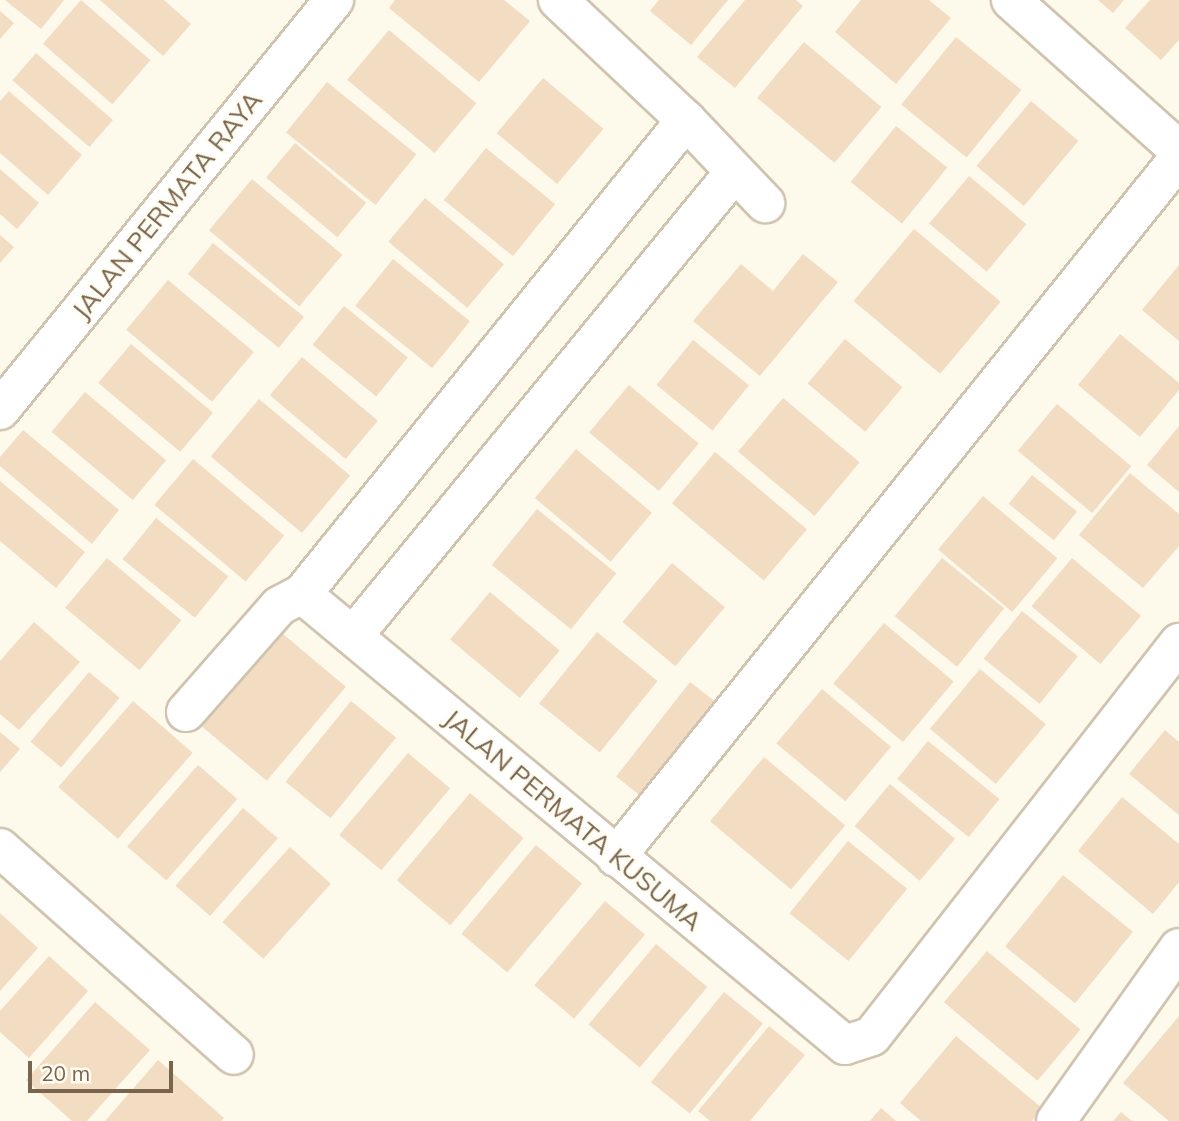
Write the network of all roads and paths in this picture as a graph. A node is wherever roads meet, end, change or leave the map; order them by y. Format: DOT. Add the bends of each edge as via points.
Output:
graph roads {
  1 [pos="334,0"];
  2 [pos="558,0"];
  3 [pos="1011,0"];
  4 [pos="686,120"];
  5 [pos="1179,150"];
  6 [pos="1179,158"];
  7 [pos="733,174"];
  8 [pos="765,203"];
  9 [pos="0,410"];
  10 [pos="302,594"];
  11 [pos="353,636"];
  12 [pos="1179,643"];
  13 [pos="186,712"];
  14 [pos="0,848"];
  15 [pos="616,857"];
  16 [pos="1179,948"];
  17 [pos="234,1055"];
  18 [pos="1056,1121"];
  1 -- 9 [label="street, JALAN PERMATA RAYA"];
  2 -- 4 [label="street"];
  3 -- 5 [label="street"];
  4 -- 7 [label="street"];
  4 -- 10 [label="street"];
  6 -- 15 [label="street"];
  7 -- 8 [label="street"];
  7 -- 11 [label="street"];
  10 -- 11 [label="street, JALAN PERMATA KUSUMA"];
  10 -- 13 [label="street" via="271,614"];
  11 -- 15 [label="street, JALAN PERMATA KUSUMA"];
  12 -- 15 [label="street, JALAN PERMATA KUSUMA" via="872,1036 845,1045"];
  14 -- 17 [label="street"];
  16 -- 18 [label="street"];
}
